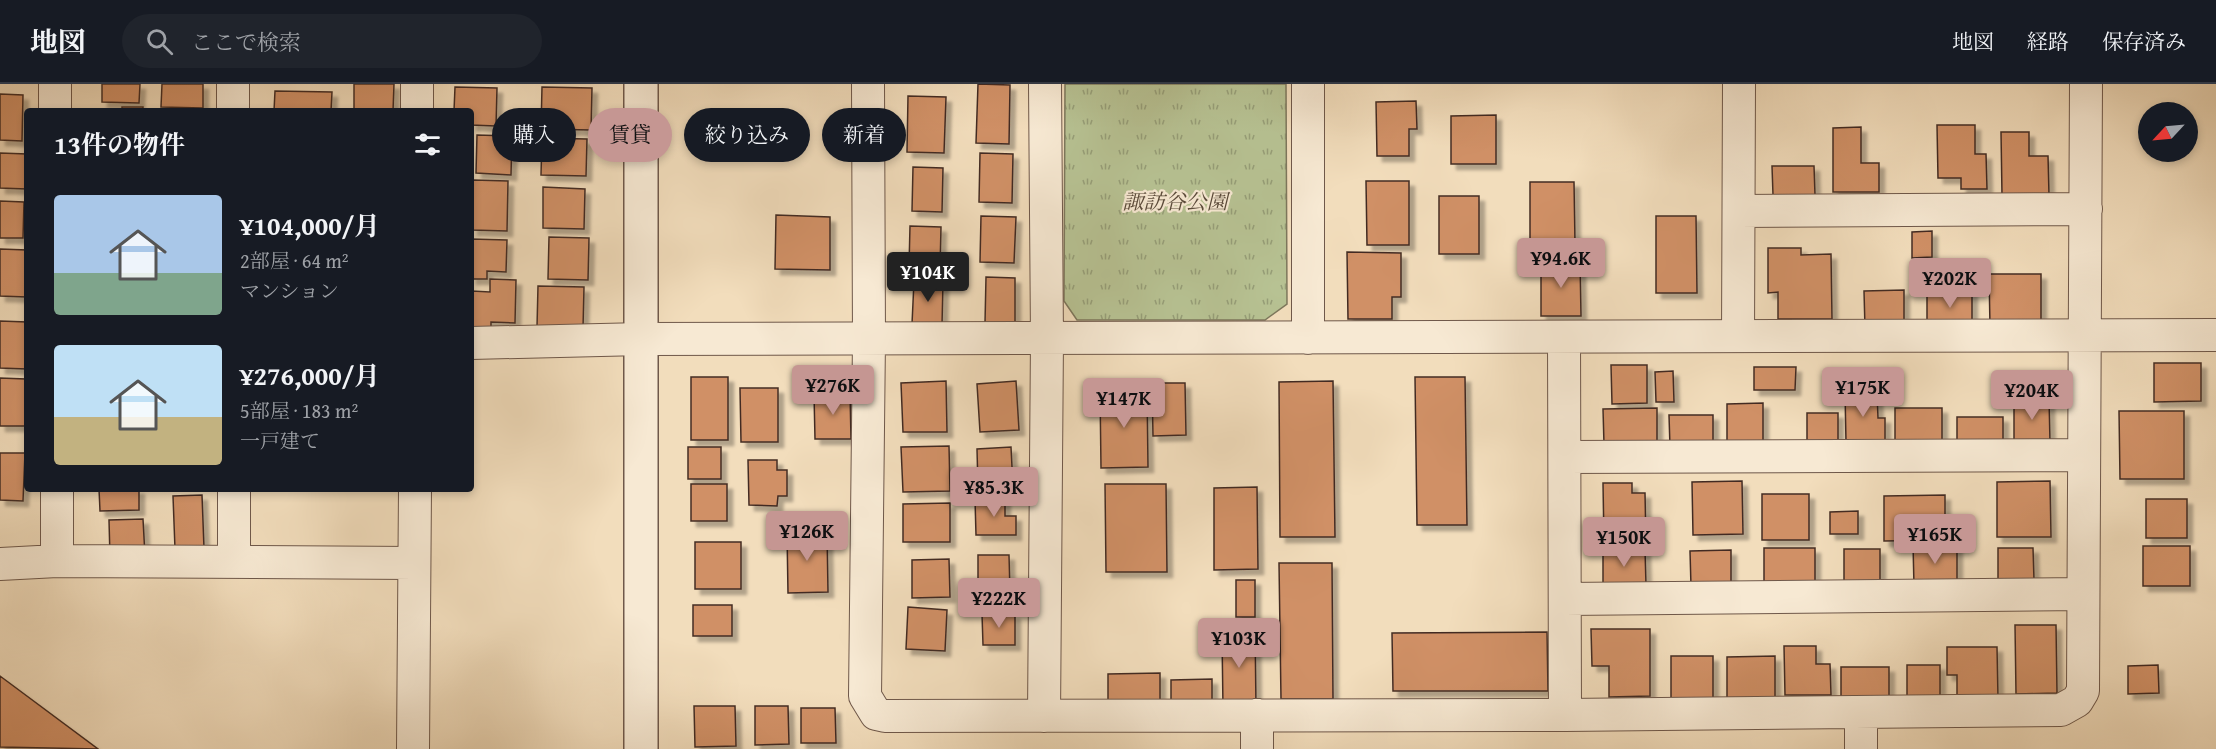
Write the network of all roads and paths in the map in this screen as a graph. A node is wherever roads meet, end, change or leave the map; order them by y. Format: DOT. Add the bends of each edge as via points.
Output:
graph roads {
  1 [pos="55,84"];
  2 [pos="233,84"];
  3 [pos="417,84"];
  4 [pos="641,84"];
  5 [pos="868,84"];
  6 [pos="1045,84"];
  7 [pos="1308,84"];
  8 [pos="1739,84"];
  9 [pos="2086,84"];
  10 [pos="55,108"];
  11 [pos="233,108"];
  12 [pos="417,108"];
  13 [pos="2086,209"];
  14 [pos="1738,211"];
  15 [pos="2085,335"];
  16 [pos="2216,335"];
  17 [pos="1738,336"];
  18 [pos="1564,337"];
  19 [pos="1308,338"];
  20 [pos="642,339"];
  21 [pos="869,339"];
  22 [pos="1047,339"];
  23 [pos="474,343"];
  24 [pos="2083,454"];
  25 [pos="1565,457"];
  26 [pos="57,492"];
  27 [pos="234,492"];
  28 [pos="415,492"];
  29 [pos="57,561"];
  30 [pos="234,562"];
  31 [pos="414,563"];
  32 [pos="0,564"];
  33 [pos="2082,594"];
  34 [pos="1565,598"];
  35 [pos="1861,712"];
  36 [pos="1257,715"];
  37 [pos="1565,715"];
  38 [pos="1044,716"];
  39 [pos="413,749"];
  40 [pos="641,749"];
  41 [pos="1257,749"];
  42 [pos="1861,749"];
  1 -- 10 [label="street"];
  2 -- 11 [label="street"];
  3 -- 12 [label="street"];
  4 -- 20 [label="street"];
  5 -- 21 [label="street"];
  6 -- 22 [label="street"];
  7 -- 19 [label="street"];
  8 -- 14 [label="street"];
  9 -- 13 [label="street"];
  13 -- 14 [label="street"];
  13 -- 15 [label="street"];
  14 -- 17 [label="street"];
  15 -- 16 [label="street"];
  15 -- 17 [label="street"];
  15 -- 24 [label="street"];
  17 -- 18 [label="street"];
  18 -- 19 [label="street"];
  18 -- 25 [label="street"];
  19 -- 22 [label="street"];
  20 -- 21 [label="street"];
  20 -- 23 [label="street"];
  20 -- 40 [label="street"];
  21 -- 22 [label="street"];
  21 -- 38 [label="street" via="865,696 869,706 876,714 885,716"];
  22 -- 38 [label="street"];
  24 -- 25 [label="street"];
  24 -- 33 [label="street"];
  25 -- 34 [label="street"];
  26 -- 29 [label="street"];
  27 -- 30 [label="street"];
  28 -- 31 [label="street"];
  29 -- 30 [label="street"];
  29 -- 32 [label="street"];
  30 -- 31 [label="street"];
  31 -- 39 [label="street"];
  33 -- 34 [label="street"];
  33 -- 35 [label="street" via="2083,691 2077,701 2061,710"];
  34 -- 37 [label="street"];
  35 -- 37 [label="street"];
  35 -- 42 [label="street"];
  36 -- 37 [label="street"];
  36 -- 38 [label="street"];
  36 -- 41 [label="street"];
}
